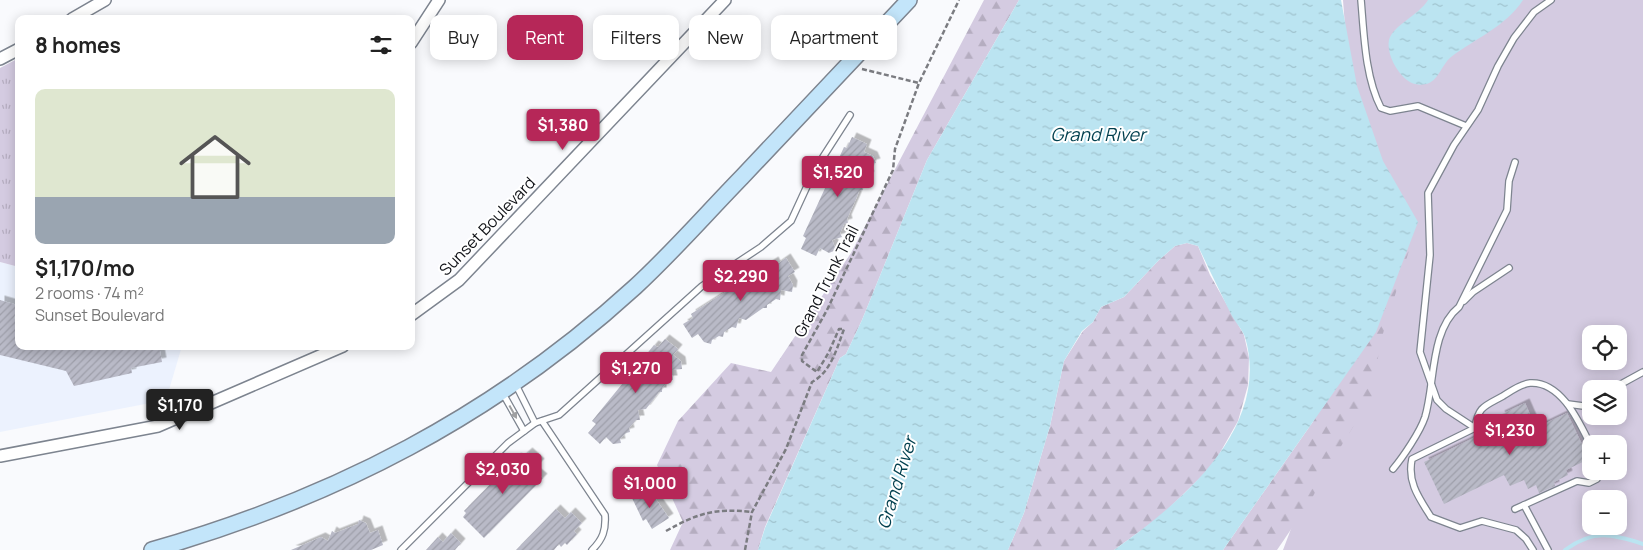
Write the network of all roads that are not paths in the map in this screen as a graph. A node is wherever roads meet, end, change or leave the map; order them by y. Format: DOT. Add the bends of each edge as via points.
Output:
graph roads {
  1 [pos="105,0"];
  2 [pos="439,0"];
  3 [pos="725,0"];
  4 [pos="909,0"];
  5 [pos="1361,0"];
  6 [pos="1551,0"];
  7 [pos="79,15"];
  8 [pos="415,37"];
  9 [pos="15,51"];
  10 [pos="0,60"];
  11 [pos="850,115"];
  12 [pos="1466,126"];
  13 [pos="1515,162"];
  14 [pos="1510,268"];
  15 [pos="1459,307"];
  16 [pos="415,312"];
  17 [pos="334,350"];
  18 [pos="1643,372"];
  19 [pos="1627,381"];
  20 [pos="515,383"];
  21 [pos="1430,385"];
  22 [pos="502,392"];
  23 [pos="1568,404"];
  24 [pos="1582,407"];
  25 [pos="542,421"];
  26 [pos="535,423"];
  27 [pos="1475,428"];
  28 [pos="524,431"];
  29 [pos="1585,435"];
  30 [pos="0,456"];
  31 [pos="1393,469"];
  32 [pos="1595,480"];
  33 [pos="1524,505"];
  34 [pos="1515,510"];
  35 [pos="152,550"];
  36 [pos="401,550"];
  37 [pos="592,550"];
  38 [pos="1533,550"];
  39 [pos="1548,550"];
  1 -- 7 [label="street"];
  2 -- 8 [label="street"];
  3 -- 16 [label="street, Sunset Boulevard" via="459,280"];
  4 -- 20 [label="main road" via="664,260 572,341"];
  5 -- 12 [label="lane" via="1370,75 1381,108 1390,111 1418,106"];
  6 -- 12 [label="lane" via="1534,12 1514,38 1478,110"];
  9 -- 10 [label="street"];
  11 -- 25 [label="lane" via="814,171 791,221 761,247 702,286 559,414"];
  12 -- 21 [label="lane" via="1428,193 1430,255 1420,352"];
  13 -- 15 [label="lane" via="1509,181 1507,210"];
  14 -- 15 [label="lane" via="1472,292"];
  15 -- 21 [label="lane" via="1449,315"];
  17 -- 30 [label="street" via="158,426"];
  18 -- 19 [label="lane"];
  20 -- 22 [label="main road"];
  20 -- 26 [label="lane"];
  21 -- 27 [label="lane" via="1446,409"];
  21 -- 31 [label="lane" via="1424,420"];
  22 -- 28 [label="lane, one-way"];
  22 -- 35 [label="main road" via="407,450 340,483 267,514"];
  23 -- 24 [label="lane"];
  23 -- 27 [label="lane" via="1540,384 1528,383 1487,403 1477,415"];
  23 -- 29 [label="lane"];
  25 -- 26 [label="lane"];
  25 -- 37 [label="lane" via="605,515 606,527 600,542"];
  26 -- 28 [label="lane"];
  27 -- 38 [label="lane" via="1412,459 1409,471 1411,484 1431,518 1460,528 1482,521 1516,530"];
  28 -- 36 [label="lane" via="508,443"];
  32 -- 33 [label="lane" via="1589,483 1577,481"];
  33 -- 34 [label="lane"];
  33 -- 39 [label="lane"];
}
